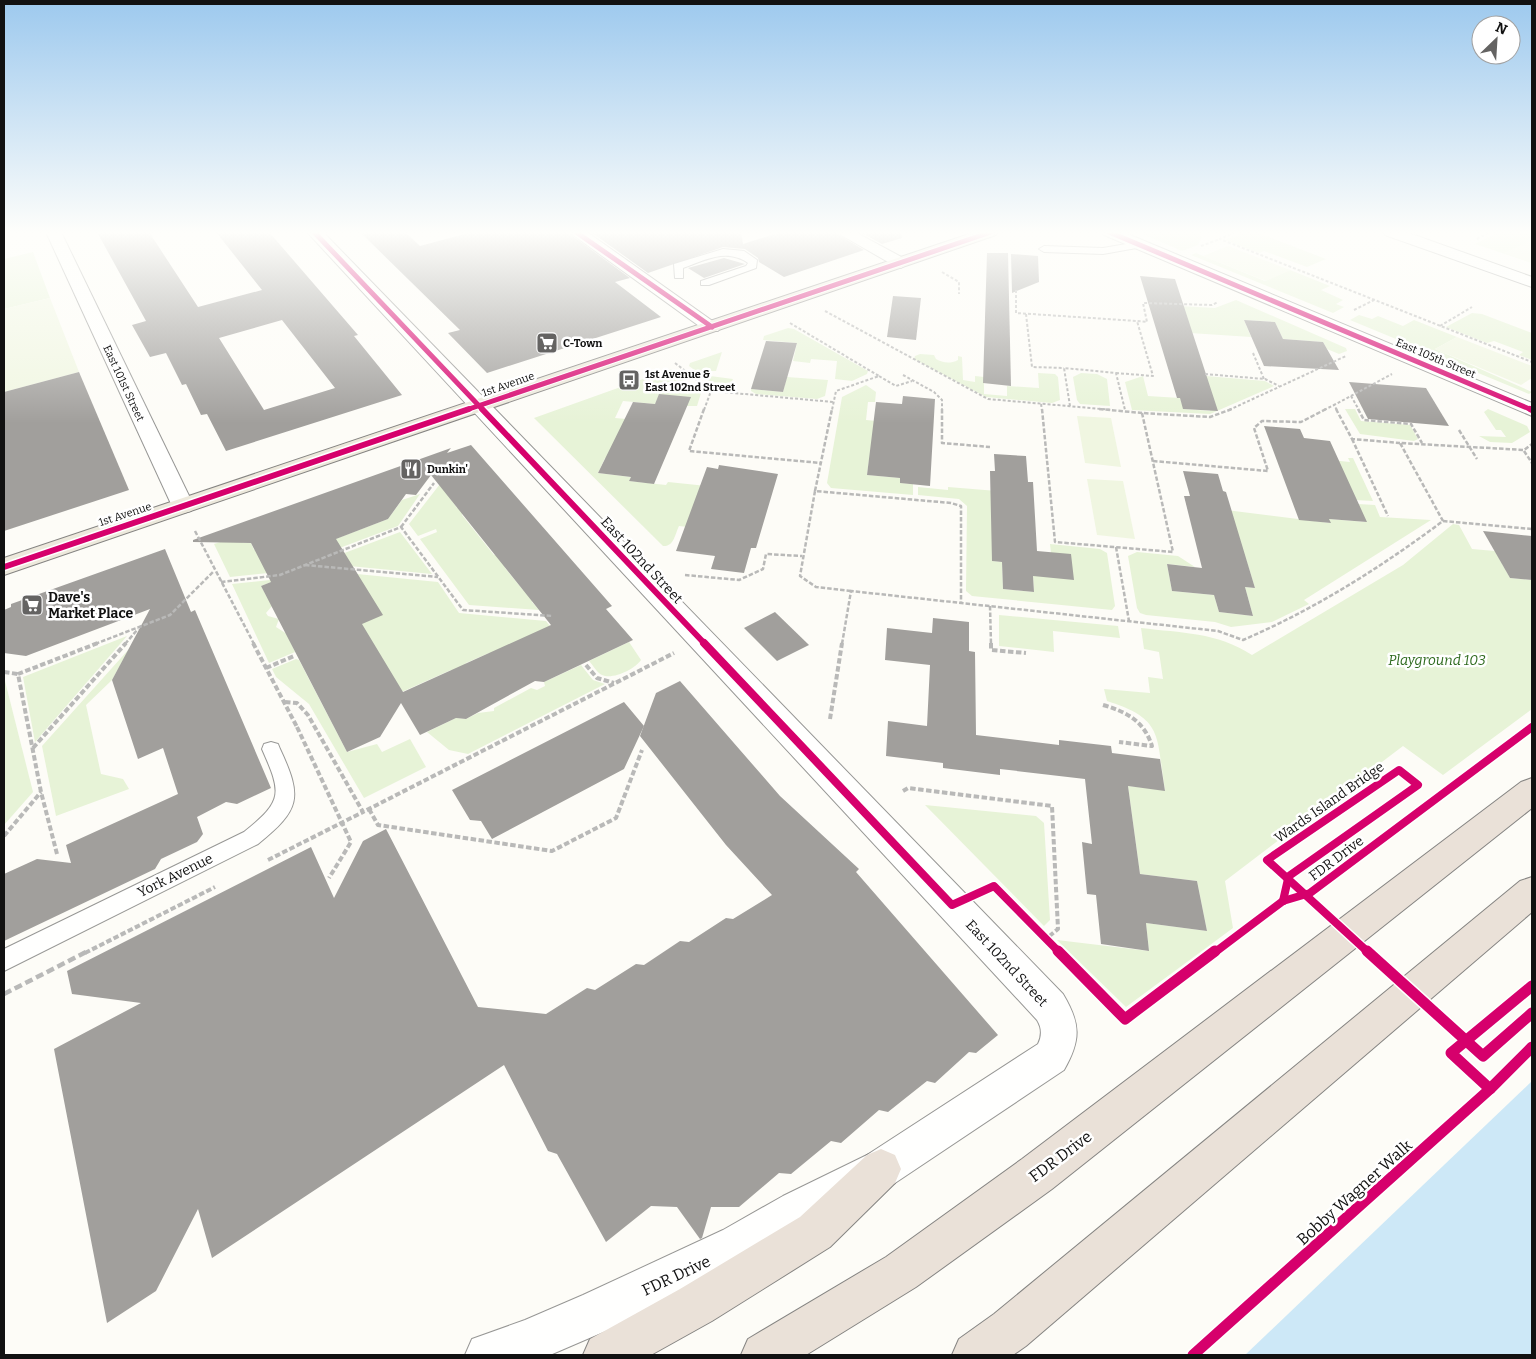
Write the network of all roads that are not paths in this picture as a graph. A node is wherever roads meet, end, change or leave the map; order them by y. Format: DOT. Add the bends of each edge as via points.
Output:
graph roads {
  1 [pos="83,295"];
  2 [pos="374,295"];
  3 [pos="667,295"];
  4 [pos="805,295"];
  5 [pos="1258,295"];
  6 [pos="712,327"];
  7 [pos="478,406"];
  8 [pos="1532,410"];
  9 [pos="182,506"];
  10 [pos="4,567"];
  11 [pos="271,749"];
  12 [pos="1532,791"];
  13 [pos="1532,892"];
  14 [pos="4,960"];
  15 [pos="1057,1049"];
  16 [pos="881,1169"];
  17 [pos="488,1355"];
  18 [pos="606,1355"];
  19 [pos="764,1355"];
  20 [pos="975,1355"];
  1 -- 9 [label="street, East 101st Street"];
  2 -- 7 [label="street, East 102nd Street"];
  3 -- 6 [label="street"];
  4 -- 6 [label="main road, 1st Avenue"];
  5 -- 8 [label="street, East 105th Street"];
  6 -- 7 [label="main road, 1st Avenue"];
  7 -- 9 [label="main road, 1st Avenue"];
  7 -- 15 [label="street, East 102nd Street" via="1050,1007 1059,1021 1061,1035"];
  9 -- 10 [label="main road, 1st Avenue"];
  11 -- 14 [label="lane, York Avenue" via="286,782 287,793 271,822 251,838"];
  12 -- 19 [label="highway, FDR Drive" via="1029,1179 901,1272"];
  13 -- 20 [label="highway" via="1018,1324"];
  15 -- 16 [label="street, FDR Drive" via="1036,1068"];
  16 -- 17 [label="street, FDR Drive" via="671,1277 527,1342"];
  16 -- 18 [label="highway" via="815,1232 696,1305"];
}
